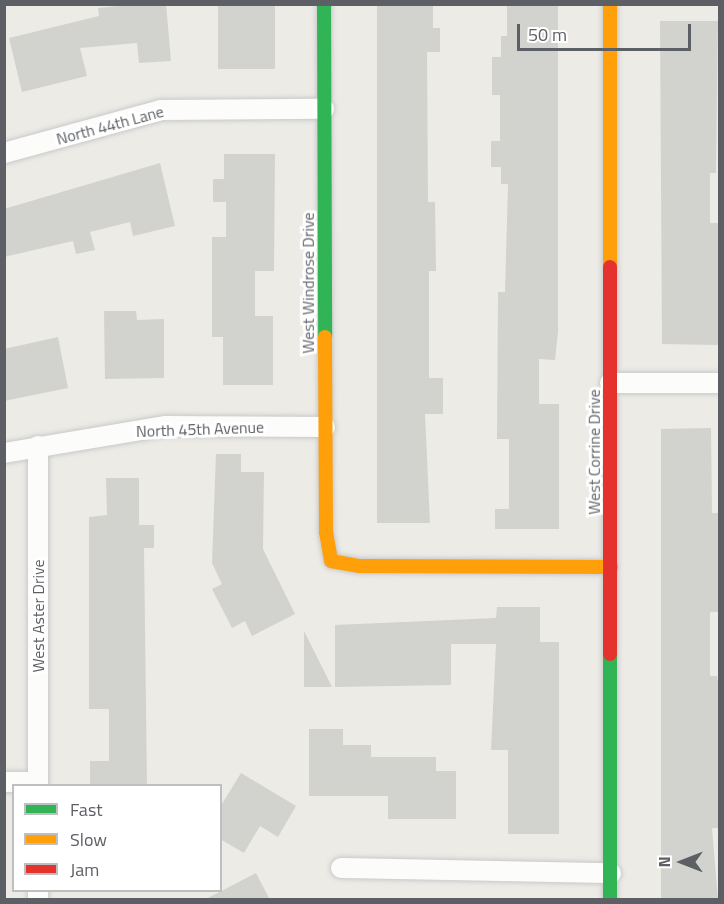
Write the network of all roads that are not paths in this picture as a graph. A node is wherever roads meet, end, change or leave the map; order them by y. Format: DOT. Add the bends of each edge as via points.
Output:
graph roads {
  1 [pos="324,4"];
  2 [pos="610,4"];
  3 [pos="324,109"];
  4 [pos="4,153"];
  5 [pos="610,383"];
  6 [pos="720,383"];
  7 [pos="325,427"];
  8 [pos="38,446"];
  9 [pos="4,453"];
  10 [pos="610,567"];
  11 [pos="4,782"];
  12 [pos="38,784"];
  13 [pos="341,868"];
  14 [pos="610,873"];
  15 [pos="610,900"];
  1 -- 3 [label="street, West Windrose Drive"];
  2 -- 5 [label="street, West Corrine Drive"];
  3 -- 4 [label="street, North 44th Lane" via="161,110"];
  3 -- 7 [label="street, West Windrose Drive"];
  5 -- 6 [label="street"];
  5 -- 10 [label="street, West Corrine Drive"];
  7 -- 8 [label="street, North 45th Avenue" via="166,426"];
  7 -- 10 [label="street, West Windrose Drive" via="331,561 360,566"];
  8 -- 9 [label="street, North 45th Avenue"];
  8 -- 12 [label="street, West Aster Drive"];
  10 -- 14 [label="street, West Corrine Drive"];
  11 -- 12 [label="street"];
  13 -- 14 [label="street"];
  14 -- 15 [label="street, West Corrine Drive"];
}
